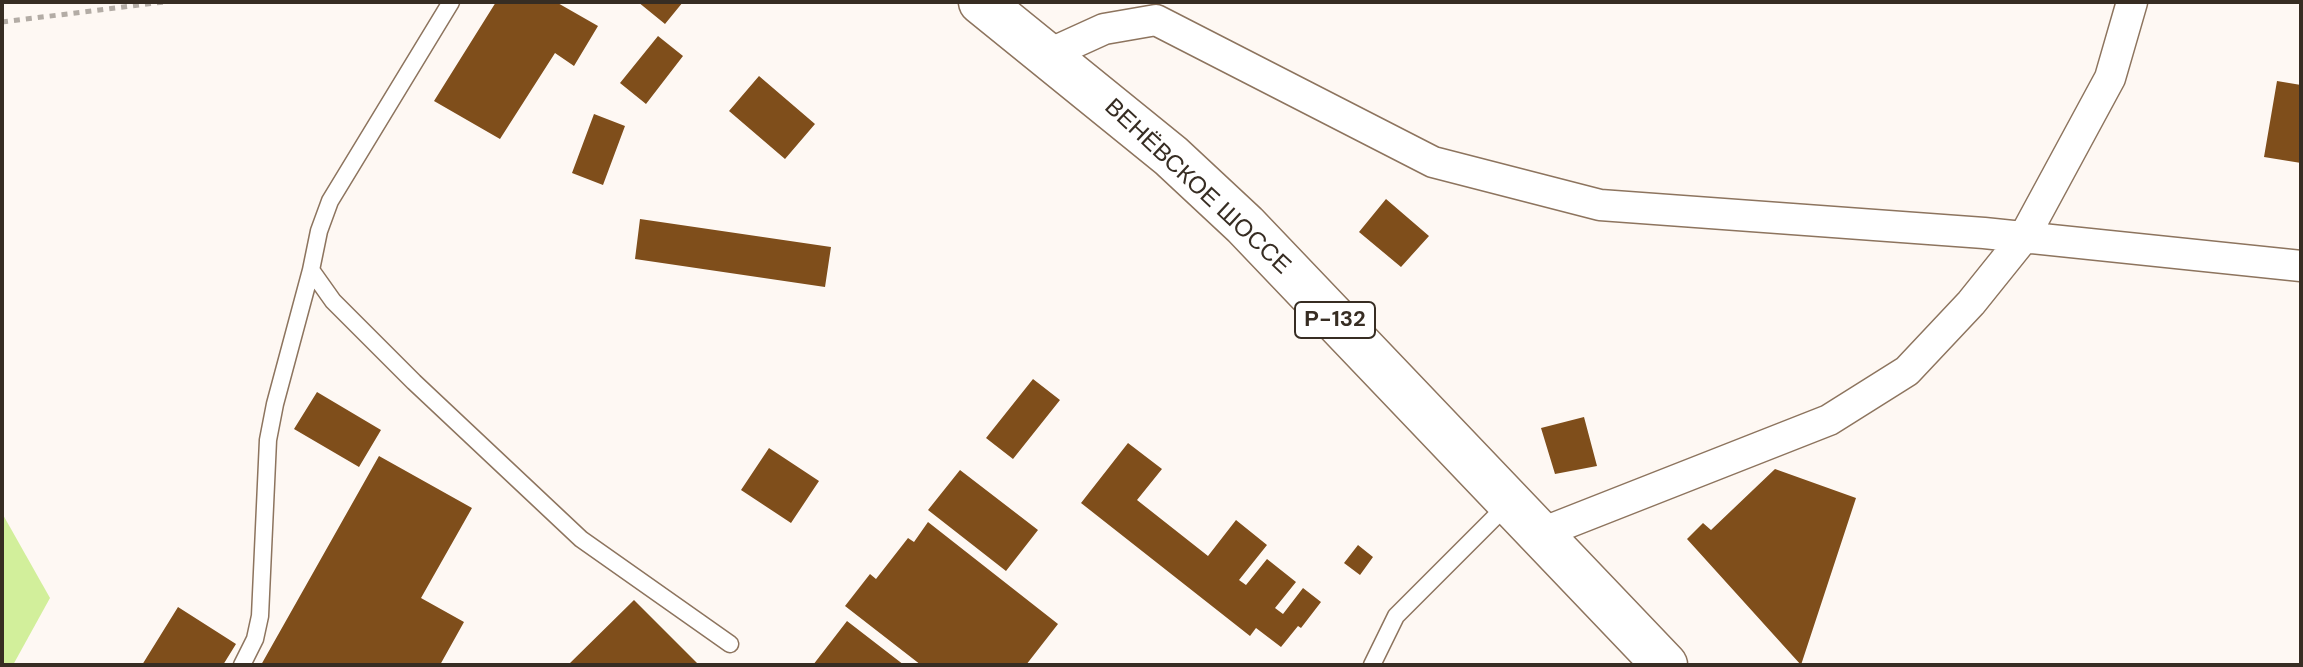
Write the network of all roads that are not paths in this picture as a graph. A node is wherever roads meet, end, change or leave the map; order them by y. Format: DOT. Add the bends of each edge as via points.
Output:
graph roads {
  1 [pos="451,2"];
  2 [pos="981,2"];
  3 [pos="2132,2"];
  4 [pos="1049,54"];
  5 [pos="2024,237"];
  6 [pos="2301,266"];
  7 [pos="311,270"];
  8 [pos="1510,502"];
  9 [pos="1539,534"];
  10 [pos="730,644"];
  11 [pos="242,665"];
  12 [pos="1372,665"];
  13 [pos="1665,665"];
  1 -- 7 [label="lane" via="330,201"];
  2 -- 4 [label="main road, ВЕНЁВСКОЕ ШОССЕ / Р-132"];
  3 -- 5 [label="street" via="2110,78"];
  4 -- 5 [label="street" via="1104,29 1156,20 1433,162 1600,205"];
  4 -- 8 [label="main road, ВЕНЁВСКОЕ ШОССЕ / Р-132" via="1245,225"];
  5 -- 6 [label="street"];
  5 -- 9 [label="street" via="1907,371 1829,420"];
  7 -- 10 [label="lane" via="333,301 404,372 581,539"];
  7 -- 11 [label="lane" via="270,428 260,616"];
  8 -- 9 [label="main road, ВЕНЁВСКОЕ ШОССЕ / Р-132"];
  8 -- 12 [label="lane" via="1396,616"];
  9 -- 13 [label="main road, ВЕНЁВСКОЕ ШОССЕ / Р-132"];
}
